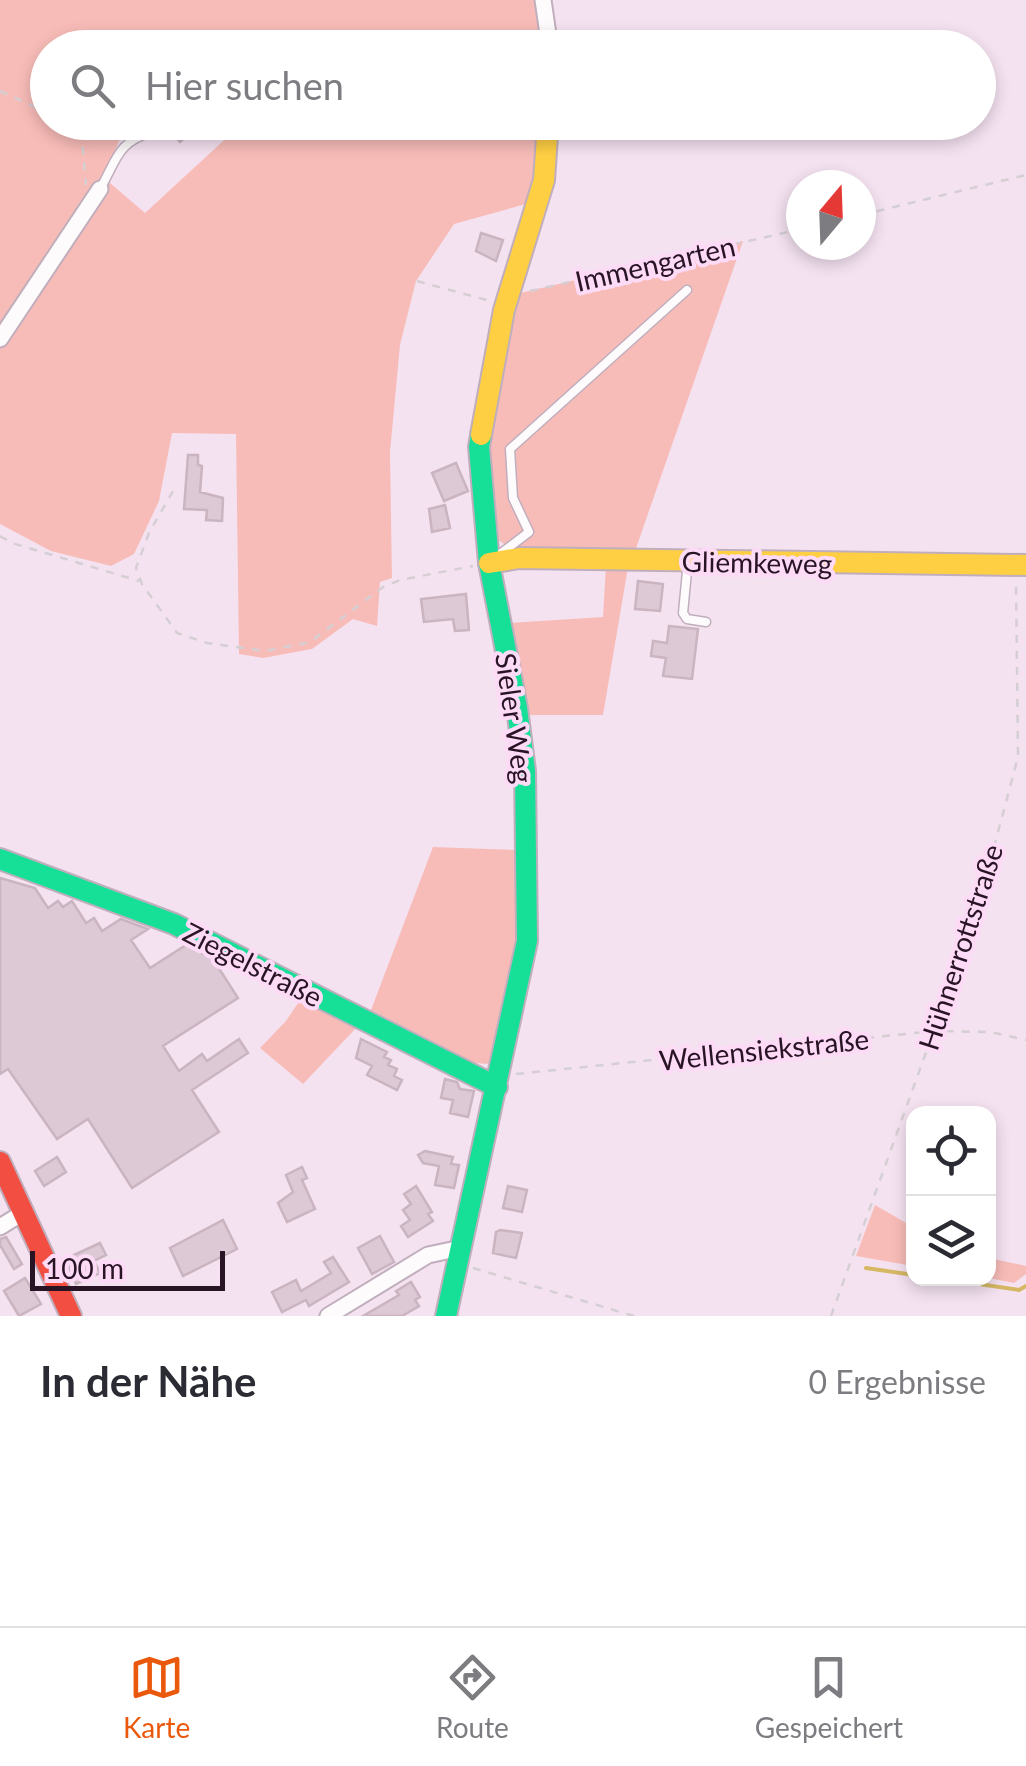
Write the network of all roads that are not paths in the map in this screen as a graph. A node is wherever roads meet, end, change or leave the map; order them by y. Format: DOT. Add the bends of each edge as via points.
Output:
graph roads {
  1 [pos="543,0"];
  2 [pos="547,30"];
  3 [pos="130,140"];
  4 [pos="547,140"];
  5 [pos="100,189"];
  6 [pos="686,290"];
  7 [pos="0,339"];
  8 [pos="688,561"];
  9 [pos="489,563"];
  10 [pos="1021,565"];
  11 [pos="706,622"];
  12 [pos="0,859"];
  13 [pos="499,1080"];
  14 [pos="0,1162"];
  15 [pos="24,1212"];
  16 [pos="0,1227"];
  17 [pos="459,1256"];
  18 [pos="72,1316"];
  19 [pos="328,1316"];
  20 [pos="446,1316"];
  1 -- 2 [label="street"];
  3 -- 5 [label="lane"];
  4 -- 9 [label="street, Sieler Weg" via="544,180 507,300 479,446"];
  5 -- 7 [label="street"];
  6 -- 9 [label="lane" via="510,450 513,498 529,532"];
  8 -- 9 [label="street, Gliemkeweg"];
  8 -- 10 [label="street, Gliemkeweg"];
  8 -- 11 [label="lane" via="686,620"];
  9 -- 13 [label="street, Sieler Weg" via="525,771 528,940"];
  12 -- 13 [label="street, Ziegelstraße" via="174,924"];
  13 -- 17 [label="street, Sieler Weg"];
  14 -- 15 [label="street"];
  15 -- 16 [label="street"];
  15 -- 18 [label="street"];
  17 -- 19 [label="street" via="428,1256"];
  17 -- 20 [label="street, Sieler Weg"];
}
